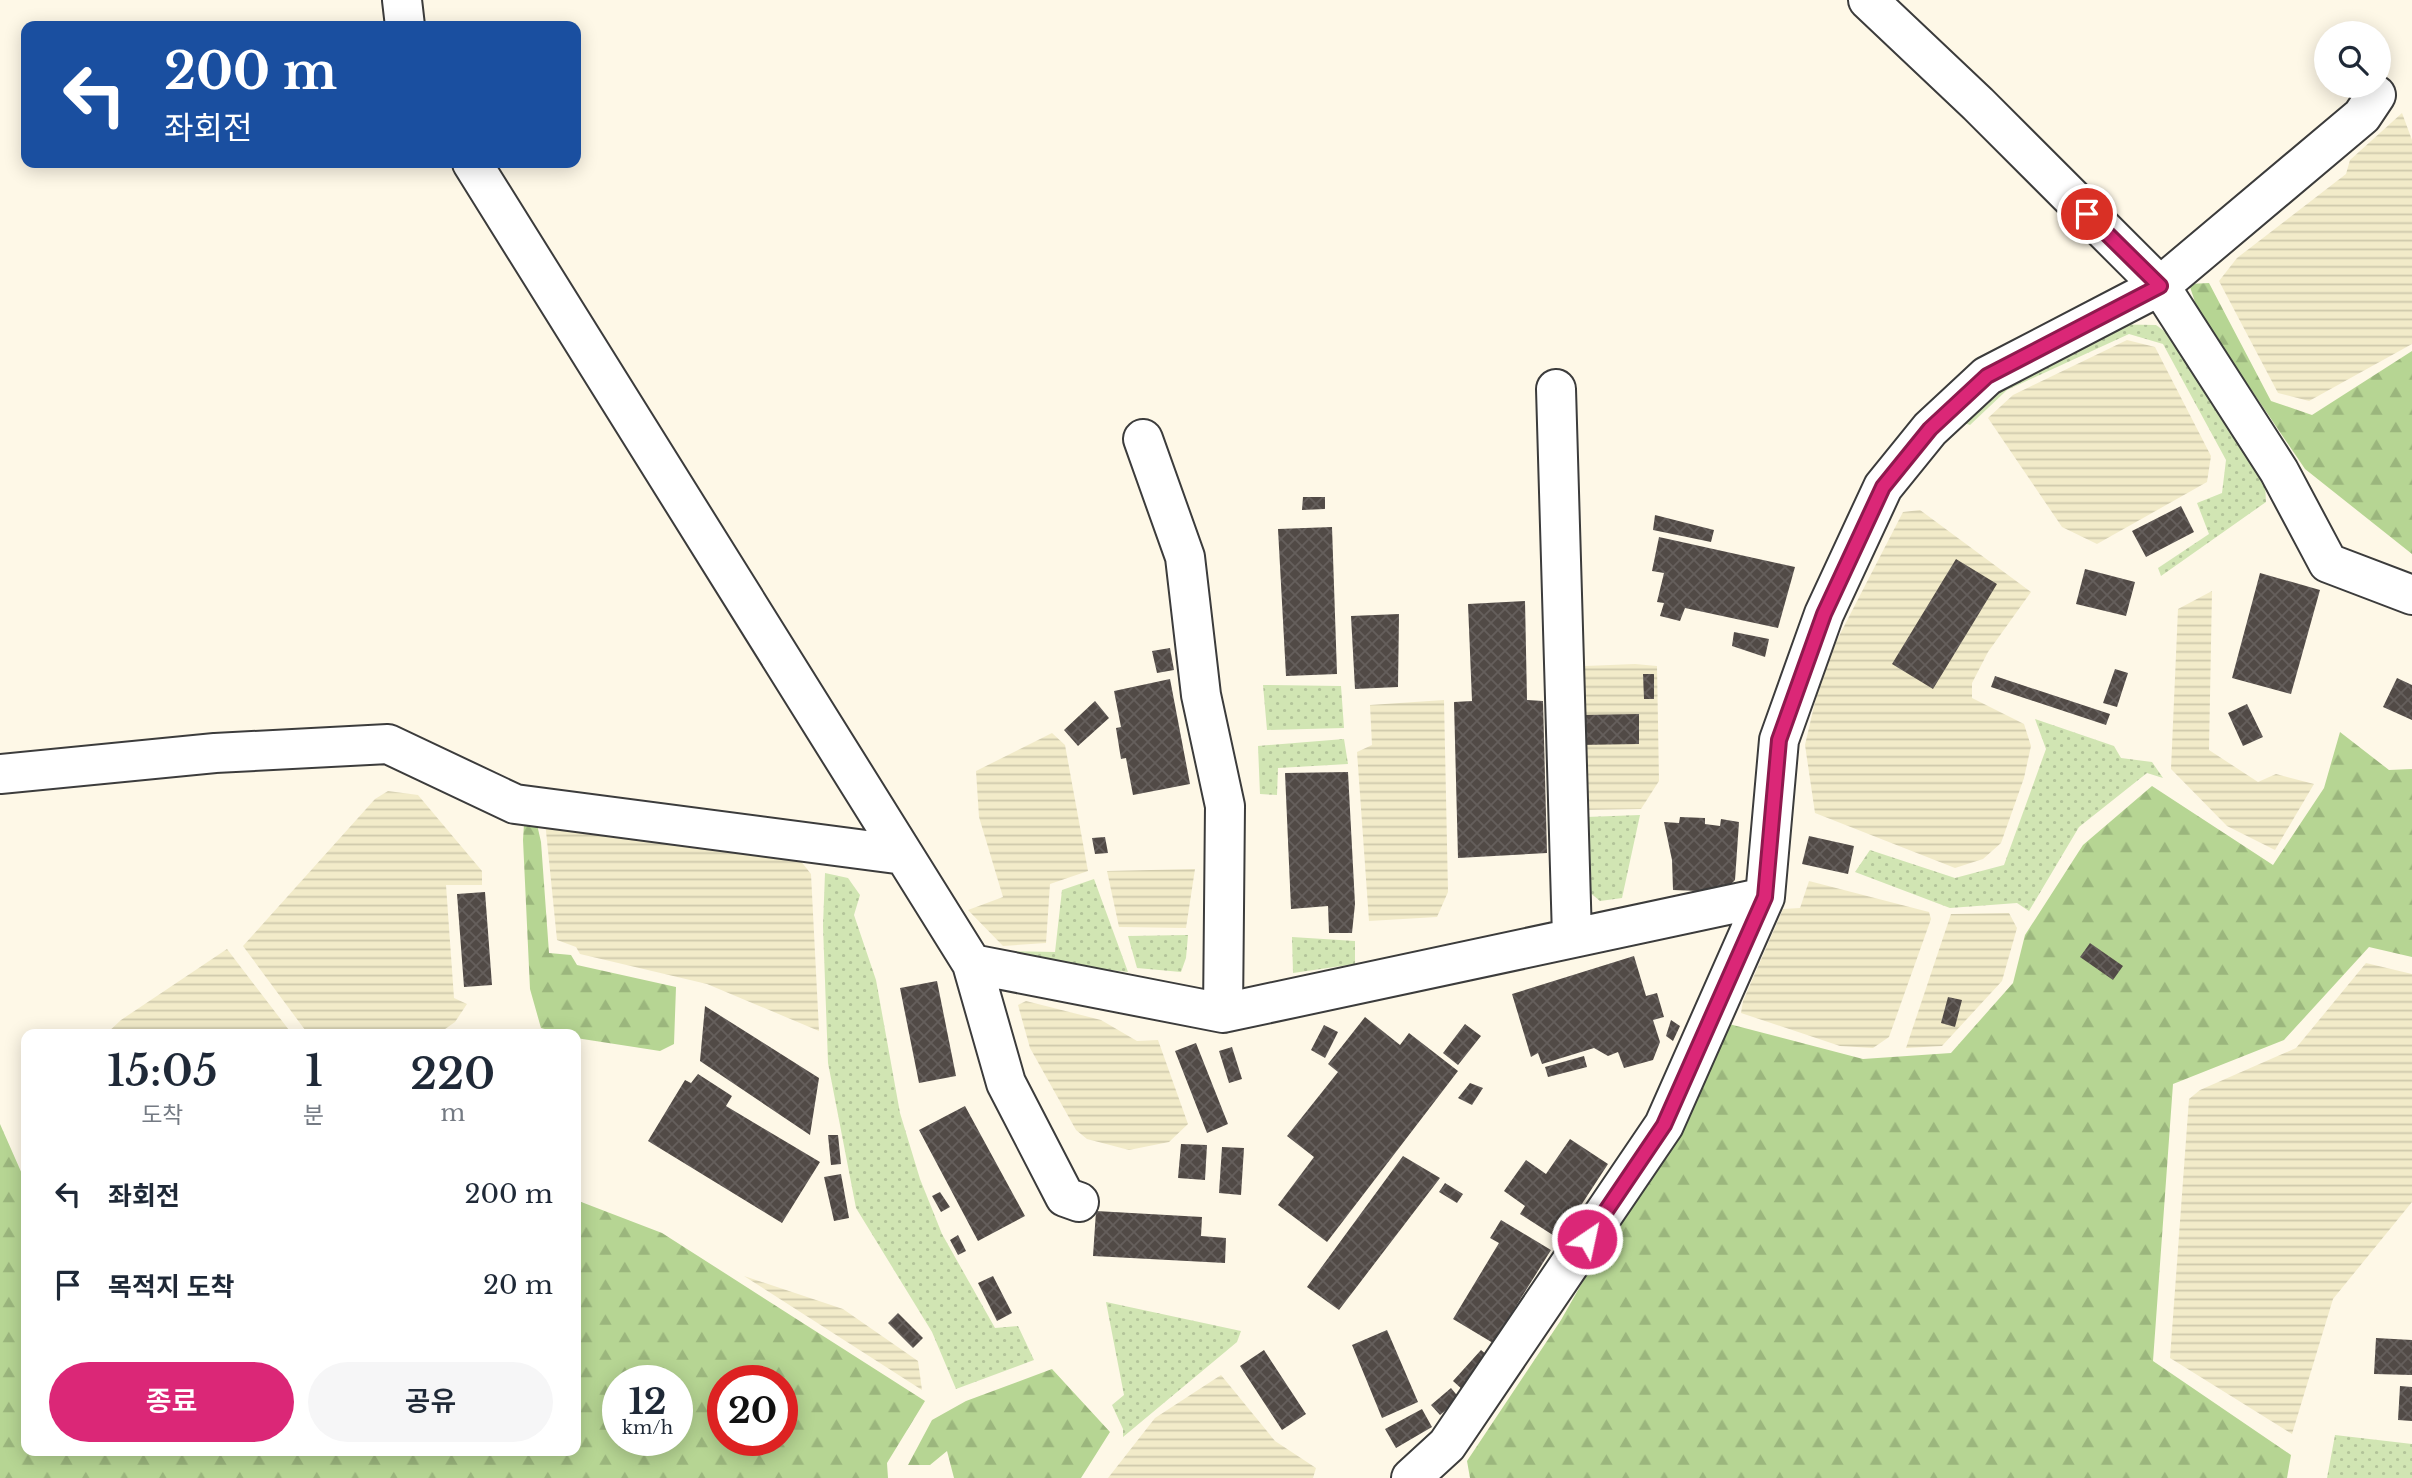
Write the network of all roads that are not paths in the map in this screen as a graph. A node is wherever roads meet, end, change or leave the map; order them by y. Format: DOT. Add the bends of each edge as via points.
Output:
graph roads {
  1 [pos="402,0"];
  2 [pos="1868,0"];
  3 [pos="404,21"];
  4 [pos="2374,98"];
  5 [pos="475,168"];
  6 [pos="2160,286"];
  7 [pos="1556,389"];
  8 [pos="1143,439"];
  9 [pos="2412,595"];
  10 [pos="0,774"];
  11 [pos="904,855"];
  12 [pos="1765,897"];
  13 [pos="1572,937"];
  14 [pos="972,964"];
  15 [pos="1223,1013"];
  16 [pos="1079,1202"];
  17 [pos="1411,1478"];
  1 -- 3 [label="lane"];
  2 -- 6 [label="lane"];
  4 -- 6 [label="lane" via="2362,116"];
  5 -- 11 [label="lane"];
  6 -- 9 [label="lane" via="2279,471 2328,563"];
  6 -- 12 [label="lane" via="1987,376 1930,429 1883,487 1824,614 1779,740"];
  7 -- 13 [label="lane"];
  8 -- 15 [label="lane" via="1185,557 1201,695 1225,806"];
  10 -- 11 [label="lane" via="215,753 388,744 515,804"];
  11 -- 14 [label="lane"];
  12 -- 13 [label="lane"];
  12 -- 17 [label="lane" via="1664,1125 1447,1445"];
  13 -- 15 [label="lane"];
  14 -- 15 [label="lane"];
  14 -- 16 [label="lane" via="1006,1083 1065,1197"];
}
